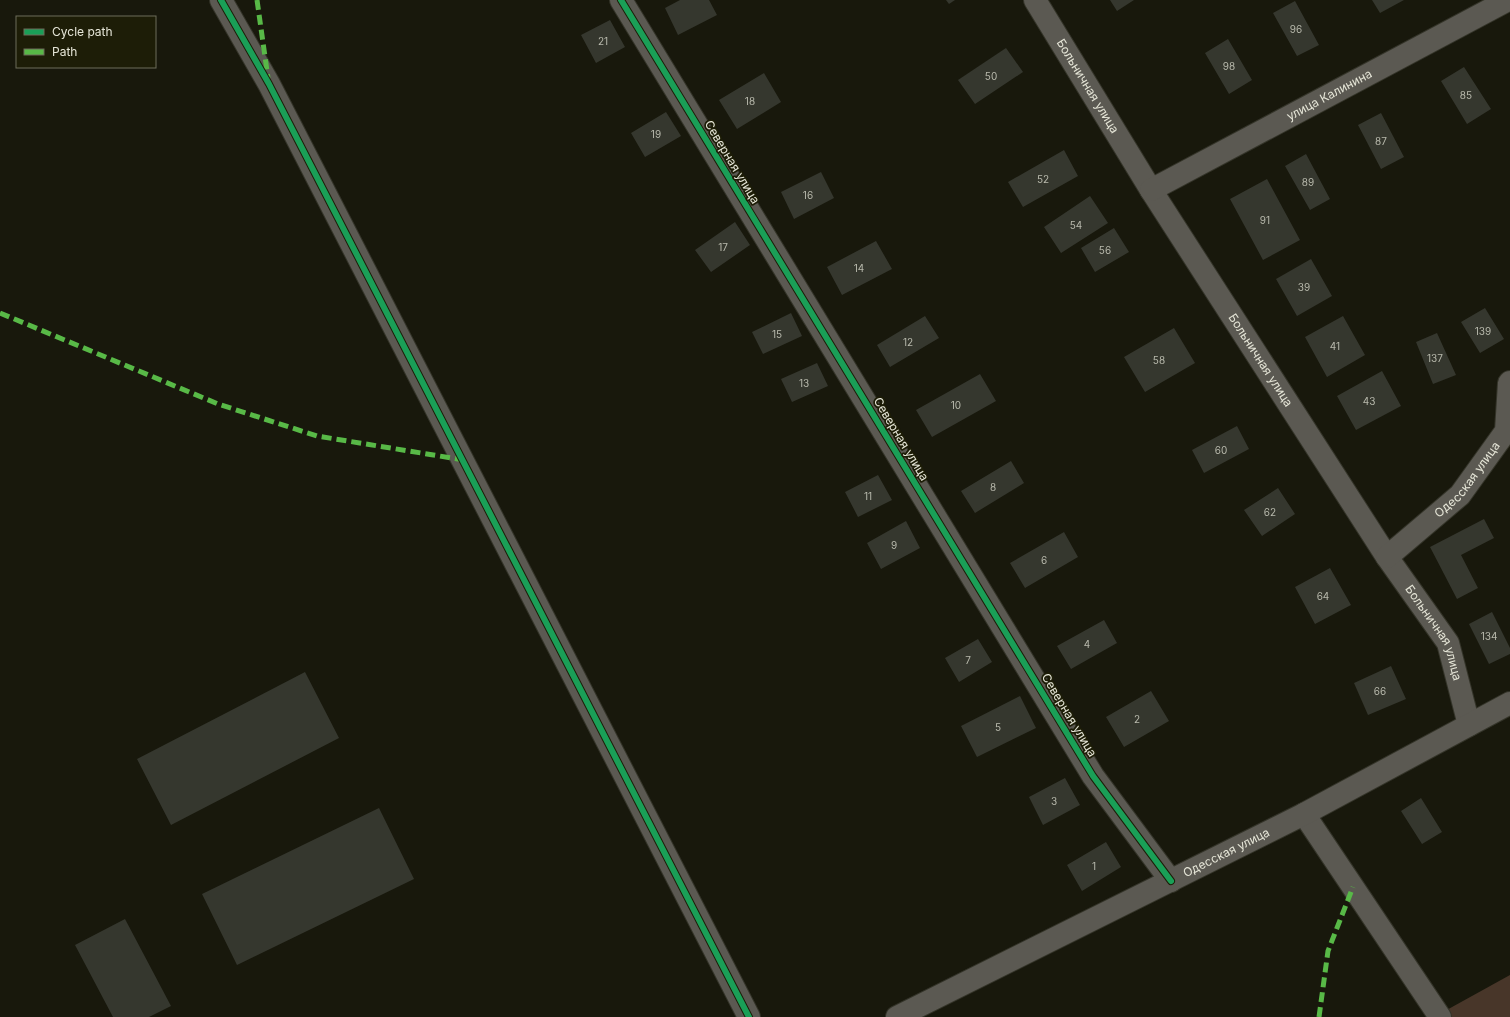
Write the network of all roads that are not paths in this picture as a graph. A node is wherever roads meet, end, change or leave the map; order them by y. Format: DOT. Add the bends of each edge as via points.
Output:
graph roads {
  1 [pos="221,0"];
  2 [pos="621,0"];
  3 [pos="1035,0"];
  4 [pos="1508,0"];
  5 [pos="1151,190"];
  6 [pos="1510,382"];
  7 [pos="1387,558"];
  8 [pos="1510,703"];
  9 [pos="1469,725"];
  10 [pos="1304,814"];
  11 [pos="1171,882"];
  12 [pos="749,1017"];
  13 [pos="897,1017"];
  14 [pos="1440,1017"];
  1 -- 12 [label="street" via="276,98"];
  2 -- 11 [label="street, Северная улица" via="1093,776"];
  3 -- 5 [label="street, Больничная улица"];
  4 -- 5 [label="street, улица Калинина"];
  5 -- 7 [label="street, Больничная улица"];
  6 -- 7 [label="street, Одесская улица" via="1506,431 1460,495"];
  7 -- 9 [label="street, Больничная улица" via="1448,643"];
  8 -- 9 [label="street, Одесская улица"];
  9 -- 10 [label="street, Одесская улица"];
  10 -- 11 [label="street, Одесская улица"];
  10 -- 14 [label="street"];
  11 -- 13 [label="street, Одесская улица"];
}
